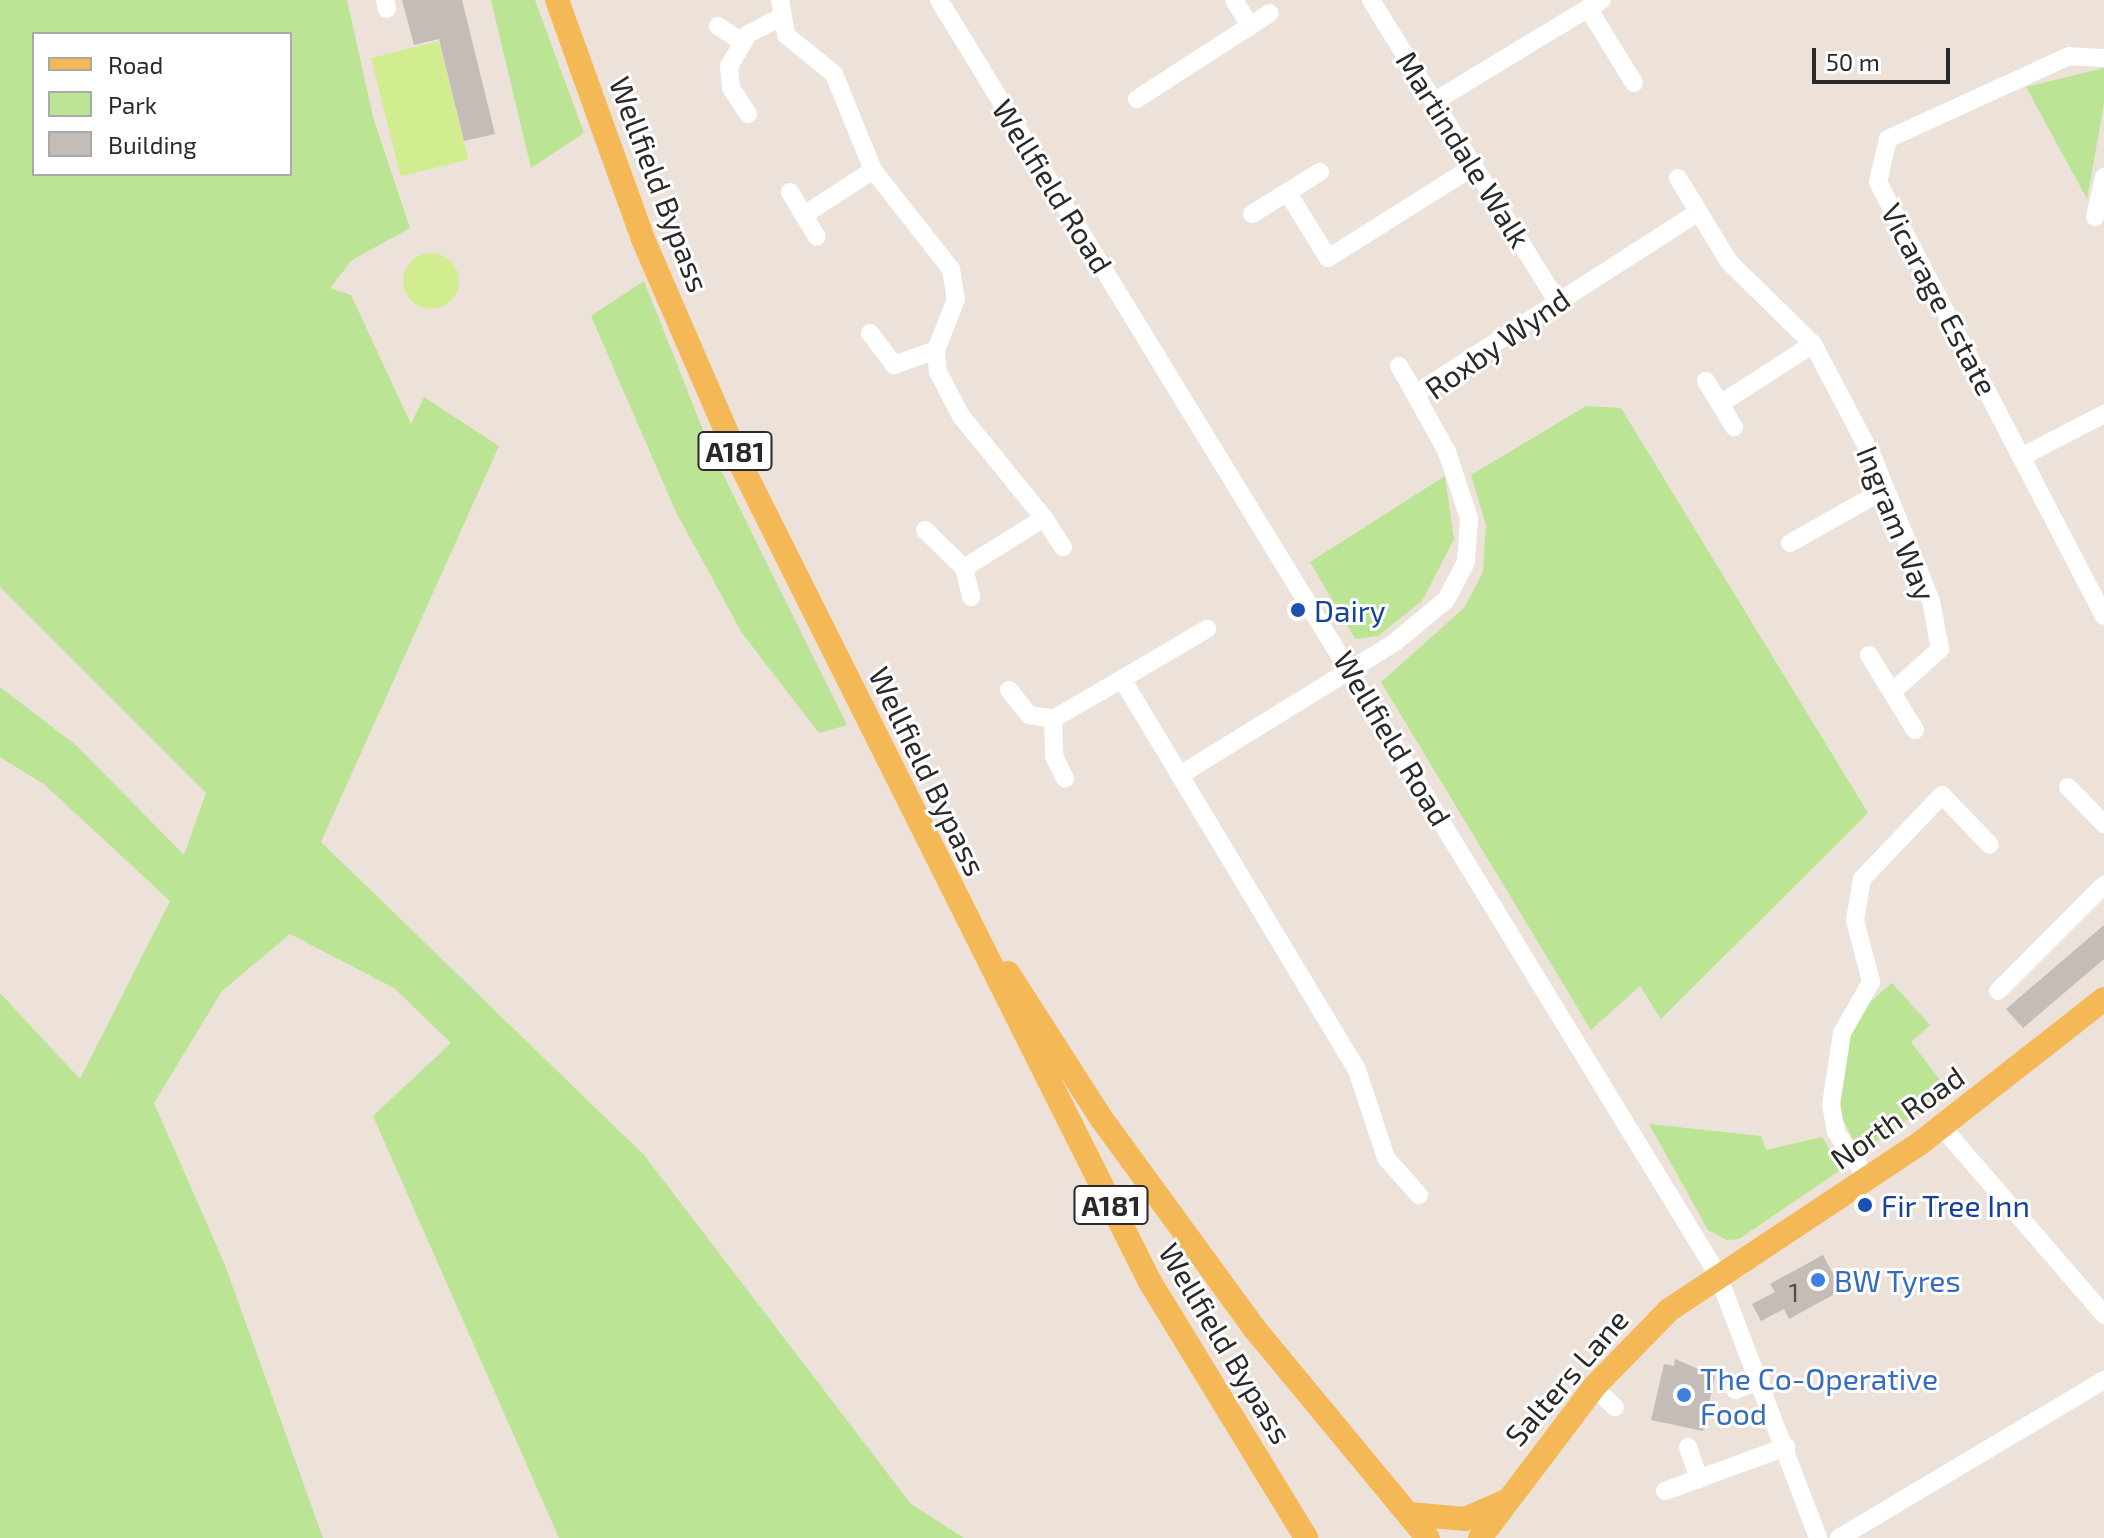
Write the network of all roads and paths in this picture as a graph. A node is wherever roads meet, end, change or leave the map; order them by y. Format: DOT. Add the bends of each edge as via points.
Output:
graph roads {
  1 [pos="557,0"];
  2 [pos="939,0"];
  3 [pos="1234,0"];
  4 [pos="1371,0"];
  5 [pos="1595,4"];
  6 [pos="780,9"];
  7 [pos="1270,13"];
  8 [pos="718,26"];
  9 [pos="1250,26"];
  10 [pos="743,42"];
  11 [pos="2104,58"];
  12 [pos="1634,83"];
  13 [pos="1137,99"];
  14 [pos="1435,101"];
  15 [pos="748,114"];
  16 [pos="1474,166"];
  17 [pos="873,170"];
  18 [pos="1320,172"];
  19 [pos="2104,177"];
  20 [pos="1678,178"];
  21 [pos="790,192"];
  22 [pos="1288,193"];
  23 [pos="1699,212"];
  24 [pos="1252,214"];
  25 [pos="804,215"];
  26 [pos="2095,217"];
  27 [pos="817,237"];
  28 [pos="1556,299"];
  29 [pos="870,333"];
  30 [pos="1813,344"];
  31 [pos="936,350"];
  32 [pos="1399,366"];
  33 [pos="1706,381"];
  34 [pos="1415,394"];
  35 [pos="1720,404"];
  36 [pos="2104,414"];
  37 [pos="1734,427"];
  38 [pos="2023,456"];
  39 [pos="1884,490"];
  40 [pos="1044,518"];
  41 [pos="925,530"];
  42 [pos="1790,543"];
  43 [pos="1063,547"];
  44 [pos="964,568"];
  45 [pos="971,597"];
  46 [pos="2104,616"];
  47 [pos="1207,629"];
  48 [pos="1869,655"];
  49 [pos="1351,669"];
  50 [pos="1122,679"];
  51 [pos="1009,690"];
  52 [pos="1892,692"];
  53 [pos="1053,719"];
  54 [pos="1915,730"];
  55 [pos="1180,775"];
  56 [pos="1065,779"];
  57 [pos="2068,787"];
  58 [pos="2104,824"];
  59 [pos="1990,845"];
  60 [pos="936,859"];
  61 [pos="2104,885"];
  62 [pos="1998,991"];
  63 [pos="2104,999"];
  64 [pos="1942,1127"];
  65 [pos="1867,1178"];
  66 [pos="1419,1195"];
  67 [pos="1717,1273"];
  68 [pos="2104,1315"];
  69 [pos="1761,1380"];
  70 [pos="2104,1380"];
  71 [pos="1594,1387"];
  72 [pos="1735,1390"];
  73 [pos="1615,1407"];
  74 [pos="1688,1447"];
  75 [pos="1786,1447"];
  76 [pos="1699,1479"];
  77 [pos="1665,1491"];
  78 [pos="1506,1501"];
  79 [pos="1410,1514"];
  80 [pos="1306,1538"];
  81 [pos="1428,1538"];
  82 [pos="1480,1538"];
  83 [pos="1818,1538"];
  84 [pos="1839,1538"];
  1 -- 60 [label="main road, Wellfield Bypass / A181" via="643,239 738,459"];
  2 -- 49 [label="street, Wellfield Road"];
  3 -- 9 [label="street"];
  4 -- 14 [label="street, Martindale Walk"];
  5 -- 12 [label="street"];
  5 -- 14 [label="street"];
  6 -- 10 [label="street"];
  6 -- 17 [label="street" via="797,47 841,84"];
  7 -- 9 [label="street"];
  8 -- 10 [label="street"];
  9 -- 13 [label="street"];
  10 -- 15 [label="street" via="729,66 731,88"];
  11 -- 38 [label="street, Vicarage Estate" via="2069,56 1888,139 1878,182"];
  14 -- 16 [label="street, Martindale Walk"];
  16 -- 22 [label="street" via="1328,258"];
  16 -- 28 [label="street, Martindale Walk"];
  17 -- 25 [label="street"];
  17 -- 31 [label="street" via="951,269 956,299"];
  18 -- 22 [label="street"];
  19 -- 26 [label="street"];
  20 -- 23 [label="street, Ingram Way"];
  21 -- 25 [label="street"];
  22 -- 24 [label="street"];
  23 -- 28 [label="street, Roxby Wynd"];
  23 -- 30 [label="street, Ingram Way" via="1729,262"];
  25 -- 27 [label="street"];
  28 -- 34 [label="street, Roxby Wynd"];
  29 -- 31 [label="street" via="894,365"];
  30 -- 35 [label="street"];
  30 -- 39 [label="street, Ingram Way"];
  31 -- 40 [label="street" via="938,372 961,416"];
  32 -- 34 [label="street"];
  33 -- 35 [label="street"];
  34 -- 49 [label="street, Roxby Wynd" via="1464,492 1466,562 1446,600"];
  35 -- 37 [label="street"];
  36 -- 38 [label="street"];
  38 -- 46 [label="street, Vicarage Estate"];
  39 -- 42 [label="street"];
  39 -- 52 [label="street, Ingram Way" via="1931,601 1940,649"];
  40 -- 43 [label="street"];
  40 -- 44 [label="street"];
  41 -- 44 [label="street" via="941,552"];
  44 -- 45 [label="street"];
  47 -- 50 [label="street"];
  48 -- 52 [label="street"];
  49 -- 55 [label="street, Roxby Wynd"];
  49 -- 67 [label="street, Wellfield Road"];
  50 -- 53 [label="street"];
  50 -- 55 [label="street"];
  51 -- 53 [label="street" via="1029,715"];
  52 -- 54 [label="street"];
  53 -- 56 [label="street" via="1054,756"];
  55 -- 66 [label="street" via="1357,1070 1386,1158"];
  57 -- 58 [label="street"];
  59 -- 65 [label="street" via="1942,795 1862,879 1855,920 1871,982 1838,1043 1831,1105 1836,1132"];
  60 -- 79 [label="main road" via="1101,1118 1254,1328"];
  60 -- 80 [label="main road, Wellfield Bypass / A181" via="1150,1282"];
  61 -- 62 [label="street"];
  63 -- 64 [label="main road, North Road"];
  64 -- 65 [label="main road, North Road"];
  64 -- 68 [label="street"];
  65 -- 67 [label="main road, North Road"];
  67 -- 69 [label="street, Wellfield Road"];
  67 -- 71 [label="main road, Salters Lane" via="1669,1310"];
  69 -- 72 [label="street"];
  69 -- 75 [label="street, Wellfield Road"];
  70 -- 84 [label="street"];
  71 -- 73 [label="street"];
  71 -- 78 [label="main road, Salters Lane"];
  74 -- 76 [label="street"];
  75 -- 76 [label="street"];
  75 -- 83 [label="street, Wellfield Road"];
  76 -- 77 [label="street"];
  78 -- 79 [label="main road" via="1465,1519"];
  78 -- 82 [label="main road, Salters Lane"];
  79 -- 81 [label="main road"];
}
